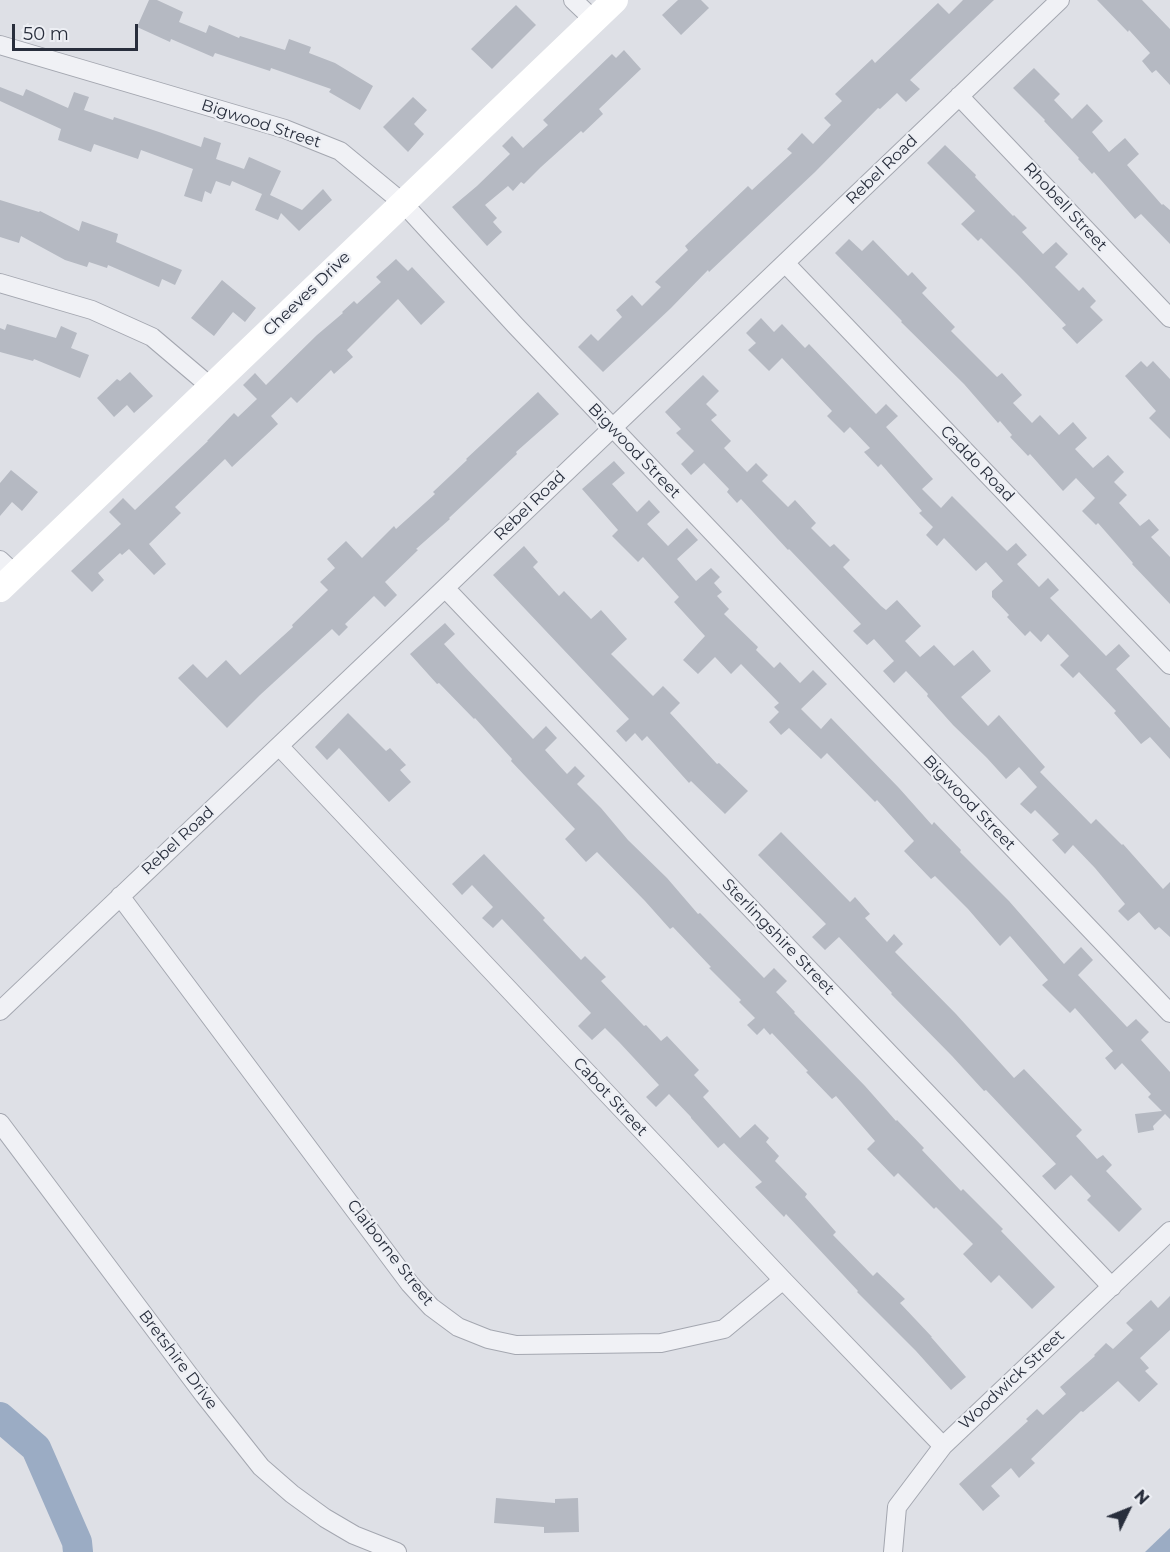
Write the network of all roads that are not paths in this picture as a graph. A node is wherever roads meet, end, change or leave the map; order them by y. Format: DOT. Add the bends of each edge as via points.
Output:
graph roads {
  1 [pos="573,0"];
  2 [pos="615,0"];
  3 [pos="1060,0"];
  4 [pos="594,20"];
  5 [pos="0,45"];
  6 [pos="959,96"];
  7 [pos="403,203"];
  8 [pos="784,263"];
  9 [pos="0,283"];
  10 [pos="1170,318"];
  11 [pos="211,387"];
  12 [pos="612,427"];
  13 [pos="5,574"];
  14 [pos="445,588"];
  15 [pos="1170,665"];
  16 [pos="279,746"];
  17 [pos="120,896"];
  18 [pos="0,1011"];
  19 [pos="1170,1013"];
  20 [pos="0,1123"];
  21 [pos="1170,1231"];
  22 [pos="783,1280"];
  23 [pos="1112,1287"];
  24 [pos="943,1446"];
  25 [pos="397,1552"];
  26 [pos="893,1552"];
  1 -- 4 [label="street"];
  2 -- 4 [label="street, Cheeves Drive"];
  3 -- 6 [label="street, Rebel Road"];
  4 -- 7 [label="street, Cheeves Drive"];
  5 -- 7 [label="street, Bigwood Street" via="285,129 340,151"];
  6 -- 8 [label="street, Rebel Road"];
  6 -- 10 [label="street, Rhobell Street"];
  7 -- 11 [label="street, Cheeves Drive"];
  7 -- 12 [label="street, Bigwood Street"];
  8 -- 12 [label="street, Rebel Road"];
  8 -- 15 [label="street, Caddo Road"];
  9 -- 11 [label="street" via="92,310 152,337"];
  11 -- 13 [label="street, Cheeves Drive"];
  12 -- 14 [label="street, Rebel Road"];
  12 -- 19 [label="street, Bigwood Street"];
  14 -- 16 [label="street, Rebel Road"];
  14 -- 23 [label="street, Sterlingshire Street"];
  16 -- 17 [label="street, Rebel Road"];
  16 -- 22 [label="street, Cabot Street"];
  17 -- 18 [label="street, Rebel Road"];
  17 -- 22 [label="street, Claiborne Street" via="410,1284 431,1307 458,1327 516,1345 661,1343 724,1329"];
  20 -- 25 [label="street, Bretshire Drive" via="261,1467 325,1518"];
  21 -- 23 [label="street, Woodwick Street"];
  22 -- 24 [label="street, Cabot Street"];
  23 -- 24 [label="street, Woodwick Street"];
  24 -- 26 [label="street, Woodwick Street" via="897,1507"];
}
